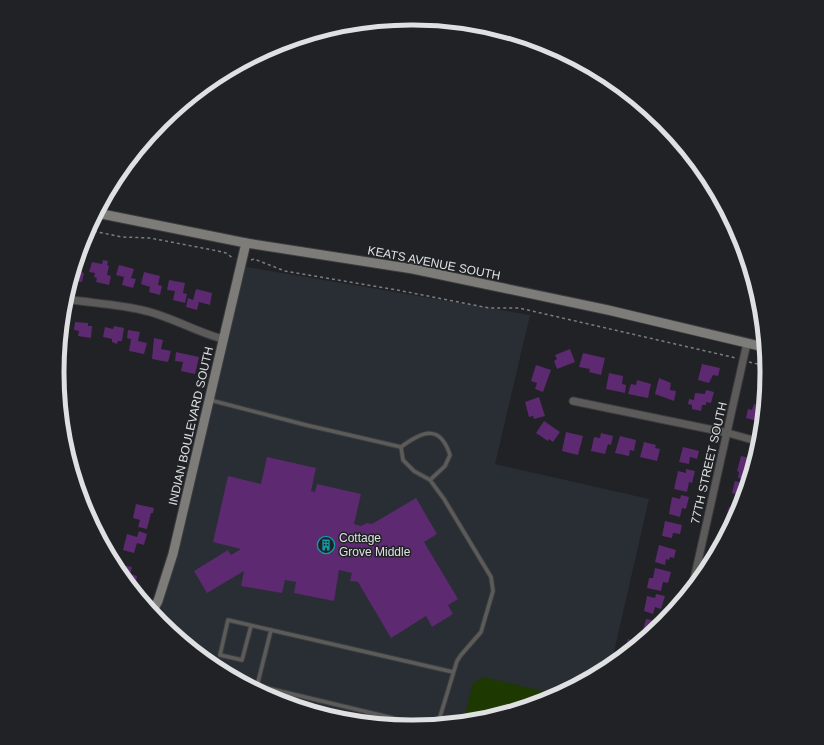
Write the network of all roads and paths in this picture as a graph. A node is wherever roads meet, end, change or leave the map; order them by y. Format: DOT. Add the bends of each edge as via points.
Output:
graph roads {
  1 [pos="103,214"];
  2 [pos="95,231"];
  3 [pos="246,243"];
  4 [pos="242,262"];
  5 [pos="72,300"];
  6 [pos="223,339"];
  7 [pos="747,343"];
  8 [pos="759,346"];
  9 [pos="743,360"];
  10 [pos="760,364"];
  11 [pos="209,400"];
  12 [pos="573,401"];
  13 [pos="728,433"];
  14 [pos="753,440"];
  15 [pos="401,447"];
  16 [pos="430,480"];
  17 [pos="695,574"];
  18 [pos="155,606"];
  19 [pos="251,626"];
  20 [pos="271,630"];
  21 [pos="453,672"];
  22 [pos="257,683"];
  23 [pos="268,689"];
  24 [pos="398,719"];
  25 [pos="439,719"];
  1 -- 3 [label="main road, KEATS AVENUE SOUTH"];
  2 -- 4 [label="path" via="122,237 150,238 218,251"];
  3 -- 4 [label="main road, INDIAN BOULEVARD SOUTH"];
  3 -- 7 [label="main road, KEATS AVENUE SOUTH" via="413,269 608,310"];
  4 -- 6 [label="main road, INDIAN BOULEVARD SOUTH"];
  4 -- 9 [label="path" via="254,259 285,271 490,308 519,308"];
  5 -- 6 [label="street" via="142,310"];
  6 -- 11 [label="main road, INDIAN BOULEVARD SOUTH"];
  7 -- 8 [label="main road, KEATS AVENUE SOUTH"];
  7 -- 9 [label="street, 77TH STREET SOUTH"];
  9 -- 10 [label="path"];
  9 -- 13 [label="street, 77TH STREET SOUTH"];
  11 -- 15 [label="lane"];
  11 -- 18 [label="main road, INDIAN BOULEVARD SOUTH" via="173,554"];
  12 -- 13 [label="street"];
  13 -- 14 [label="street"];
  13 -- 17 [label="street, 77TH STREET SOUTH"];
  15 -- 16 [label="lane" via="403,460 414,471"];
  15 -- 16 [label="lane" via="422,434 440,436 446,443 450,455 445,466"];
  16 -- 21 [label="lane" via="491,577 493,586 481,632 460,655"];
  19 -- 19 [label="lane" via="228,620 220,655 242,660"];
  19 -- 20 [label="lane"];
  20 -- 21 [label="lane"];
  20 -- 22 [label="lane"];
  21 -- 25 [label="lane"];
  23 -- 24 [label="lane"];
}
